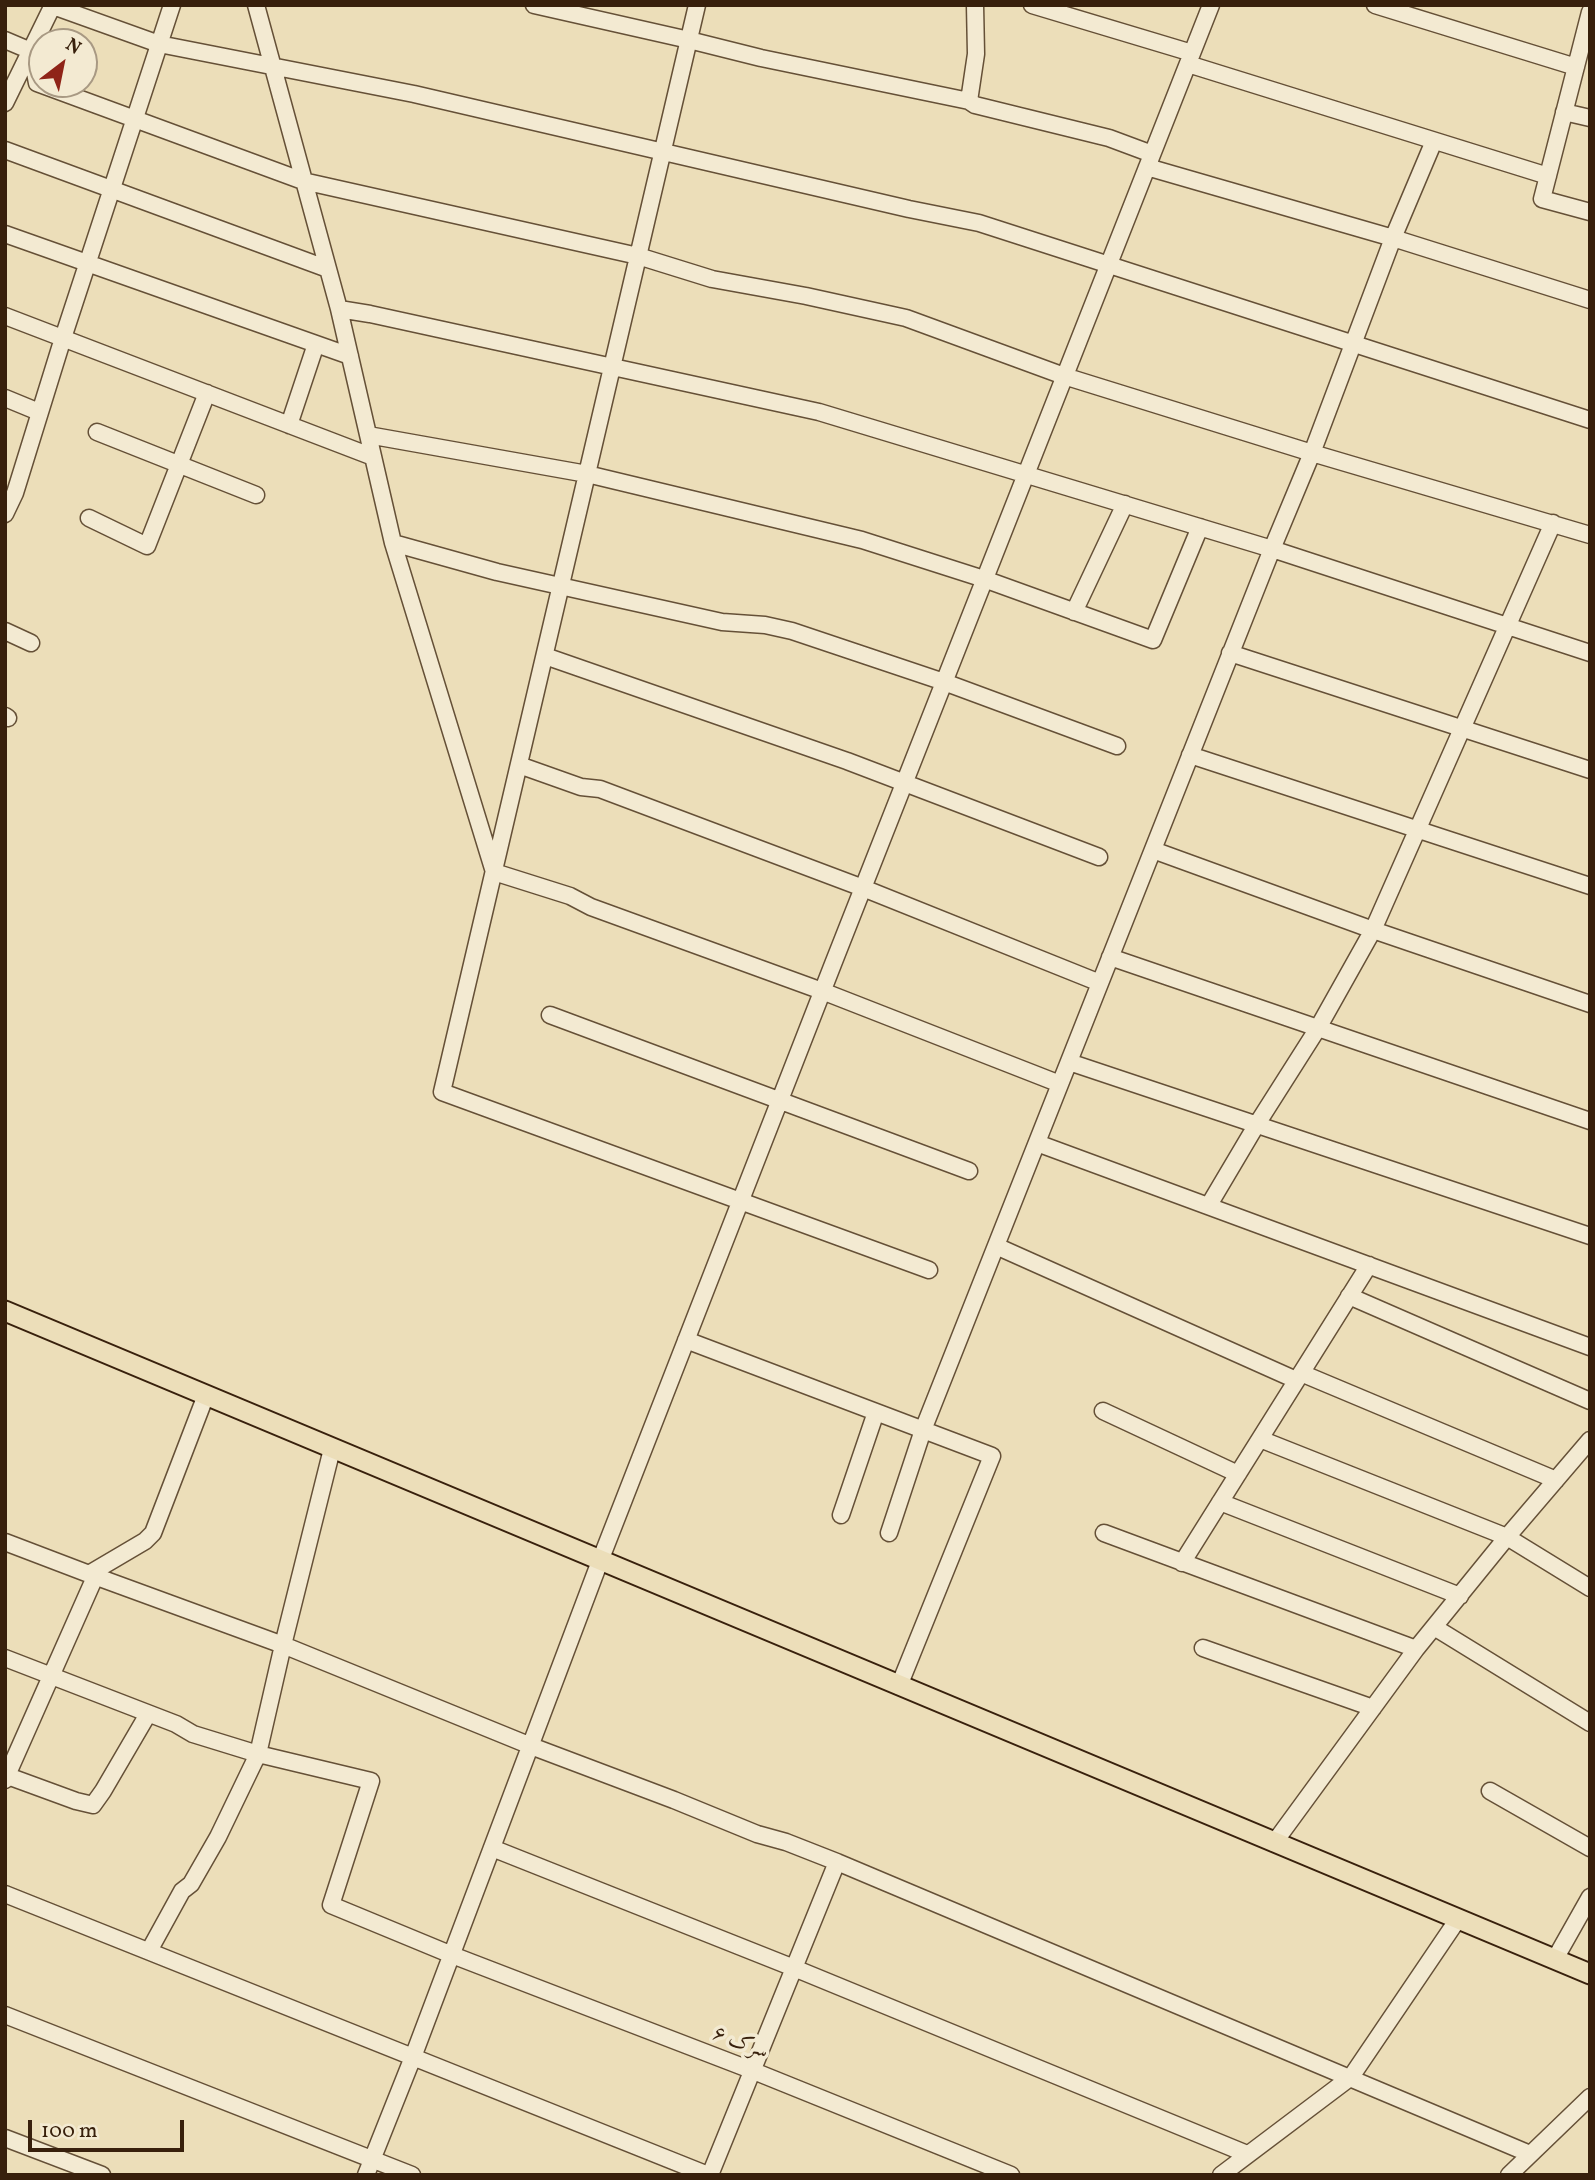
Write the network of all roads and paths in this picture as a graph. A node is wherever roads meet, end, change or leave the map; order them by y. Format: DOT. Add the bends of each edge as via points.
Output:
graph roads {
  1 [pos="172,5"];
  2 [pos="256,5"];
  3 [pos="534,5"];
  4 [pos="697,5"];
  5 [pos="975,5"];
  6 [pos="1032,5"];
  7 [pos="1211,5"];
  8 [pos="1375,5"];
  9 [pos="53,6"];
  10 [pos="1589,19"];
  11 [pos="42,28"];
  12 [pos="5,40"];
  13 [pos="689,40"];
  14 [pos="159,44"];
  15 [pos="28,50"];
  16 [pos="28,57"];
  17 [pos="1190,59"];
  18 [pos="271,65"];
  19 [pos="1576,66"];
  20 [pos="79,98"];
  21 [pos="969,101"];
  22 [pos="5,103"];
  23 [pos="1564,112"];
  24 [pos="135,118"];
  25 [pos="1590,118"];
  26 [pos="1434,141"];
  27 [pos="5,150"];
  28 [pos="663,152"];
  29 [pos="1149,160"];
  30 [pos="1548,176"];
  31 [pos="303,181"];
  32 [pos="111,190"];
  33 [pos="1590,212"];
  34 [pos="5,234"];
  35 [pos="1393,238"];
  36 [pos="638,256"];
  37 [pos="88,264"];
  38 [pos="1107,265"];
  39 [pos="328,270"];
  40 [pos="1590,300"];
  41 [pos="339,309"];
  42 [pos="5,316"];
  43 [pos="63,338"];
  44 [pos="1353,343"];
  45 [pos="316,344"];
  46 [pos="349,356"];
  47 [pos="612,368"];
  48 [pos="1064,376"];
  49 [pos="206,393"];
  50 [pos="5,398"];
  51 [pos="39,412"];
  52 [pos="1590,420"];
  53 [pos="289,425"];
  54 [pos="97,432"];
  55 [pos="368,435"];
  56 [pos="1312,453"];
  57 [pos="373,457"];
  58 [pos="178,464"];
  59 [pos="587,474"];
  60 [pos="1025,474"];
  61 [pos="10,491"];
  62 [pos="256,495"];
  63 [pos="1125,504"];
  64 [pos="5,514"];
  65 [pos="89,518"];
  66 [pos="1553,523"];
  67 [pos="1200,527"];
  68 [pos="1590,535"];
  69 [pos="393,543"];
  70 [pos="1272,549"];
  71 [pos="984,579"];
  72 [pos="561,586"];
  73 [pos="1074,612"];
  74 [pos="1507,626"];
  75 [pos="5,631"];
  76 [pos="31,643"];
  77 [pos="1230,653"];
  78 [pos="1590,653"];
  79 [pos="545,656"];
  80 [pos="944,682"];
  81 [pos="1462,729"];
  82 [pos="1117,746"];
  83 [pos="1190,755"];
  84 [pos="519,765"];
  85 [pos="1590,770"];
  86 [pos="904,783"];
  87 [pos="1417,830"];
  88 [pos="1153,850"];
  89 [pos="1099,857"];
  90 [pos="494,872"];
  91 [pos="1590,886"];
  92 [pos="863,888"];
  93 [pos="1373,930"];
  94 [pos="1110,957"];
  95 [pos="1100,983"];
  96 [pos="822,991"];
  97 [pos="1590,1004"];
  98 [pos="550,1015"];
  99 [pos="1318,1028"];
  100 [pos="1069,1062"];
  101 [pos="1060,1084"];
  102 [pos="780,1099"];
  103 [pos="1590,1121"];
  104 [pos="1256,1124"];
  105 [pos="1037,1143"];
  106 [pos="969,1171"];
  107 [pos="740,1201"];
  108 [pos="1209,1205"];
  109 [pos="1590,1236"];
  110 [pos="996,1246"];
  111 [pos="1369,1265"];
  112 [pos="929,1270"];
  113 [pos="1349,1296"];
  114 [pos="5,1311"];
  115 [pos="686,1340"];
  116 [pos="1590,1347"];
  117 [pos="1299,1377"];
  118 [pos="206,1395"];
  119 [pos="1590,1401"];
  120 [pos="1104,1411"];
  121 [pos="876,1412"];
  122 [pos="923,1430"];
  123 [pos="1260,1439"];
  124 [pos="332,1449"];
  125 [pos="1586,1451"];
  126 [pos="1238,1474"];
  127 [pos="1556,1480"];
  128 [pos="1220,1502"];
  129 [pos="841,1515"];
  130 [pos="889,1533"];
  131 [pos="1104,1533"];
  132 [pos="1507,1537"];
  133 [pos="5,1542"];
  134 [pos="600,1561"];
  135 [pos="1182,1563"];
  136 [pos="92,1576"];
  137 [pos="1590,1588"];
  138 [pos="1460,1595"];
  139 [pos="1434,1627"];
  140 [pos="283,1645"];
  141 [pos="1203,1648"];
  142 [pos="1416,1649"];
  143 [pos="5,1658"];
  144 [pos="53,1676"];
  145 [pos="899,1686"];
  146 [pos="1373,1708"];
  147 [pos="148,1714"];
  148 [pos="1590,1723"];
  149 [pos="531,1746"];
  150 [pos="258,1754"];
  151 [pos="6,1777"];
  152 [pos="1490,1791"];
  153 [pos="1275,1843"];
  154 [pos="492,1849"];
  155 [pos="1590,1849"];
  156 [pos="836,1862"];
  157 [pos="5,1894"];
  158 [pos="1590,1897"];
  159 [pos="1458,1919"];
  160 [pos="149,1951"];
  161 [pos="452,1955"];
  162 [pos="1555,1959"];
  163 [pos="794,1968"];
  164 [pos="1590,1974"];
  165 [pos="5,2015"];
  166 [pos="413,2057"];
  167 [pos="751,2070"];
  168 [pos="1351,2077"];
  169 [pos="1590,2097"];
  170 [pos="5,2138"];
  171 [pos="1247,2154"];
  172 [pos="1530,2154"];
  173 [pos="373,2159"];
  174 [pos="1513,2174"];
  175 [pos="102,2175"];
  176 [pos="366,2175"];
  177 [pos="412,2175"];
  178 [pos="709,2175"];
  179 [pos="1011,2175"];
  180 [pos="1221,2175"];
  1 -- 14 [label="street"];
  2 -- 18 [label="street"];
  3 -- 13 [label="street"];
  4 -- 13 [label="street"];
  5 -- 21 [label="street" via="976,54"];
  6 -- 17 [label="street"];
  7 -- 17 [label="street"];
  8 -- 19 [label="street"];
  9 -- 11 [label="street"];
  9 -- 14 [label="street"];
  10 -- 19 [label="street"];
  12 -- 15 [label="street"];
  13 -- 21 [label="street"];
  13 -- 28 [label="street"];
  14 -- 18 [label="street"];
  14 -- 24 [label="street"];
  16 -- 22 [label="street"];
  17 -- 26 [label="street"];
  17 -- 29 [label="street"];
  18 -- 28 [label="street"];
  18 -- 31 [label="street"];
  19 -- 23 [label="street"];
  20 -- 24 [label="street"];
  21 -- 29 [label="street" via="1109,138"];
  23 -- 25 [label="street"];
  23 -- 30 [label="street"];
  24 -- 31 [label="street"];
  24 -- 32 [label="street"];
  26 -- 30 [label="street"];
  26 -- 35 [label="street"];
  27 -- 32 [label="street"];
  28 -- 36 [label="street"];
  28 -- 38 [label="street" via="979,223"];
  29 -- 35 [label="street"];
  29 -- 38 [label="street"];
  30 -- 33 [label="street" via="1542,199"];
  31 -- 36 [label="street"];
  31 -- 39 [label="street"];
  32 -- 37 [label="street"];
  32 -- 39 [label="street"];
  34 -- 37 [label="street"];
  35 -- 40 [label="street"];
  35 -- 44 [label="street"];
  36 -- 47 [label="street"];
  36 -- 48 [label="street" via="712,279 906,318"];
  37 -- 43 [label="street"];
  37 -- 45 [label="street"];
  38 -- 44 [label="street"];
  38 -- 48 [label="street"];
  39 -- 41 [label="street"];
  41 -- 46 [label="street"];
  41 -- 47 [label="street"];
  42 -- 43 [label="street"];
  43 -- 49 [label="street"];
  43 -- 51 [label="street"];
  44 -- 52 [label="street"];
  44 -- 56 [label="street"];
  45 -- 46 [label="street"];
  45 -- 53 [label="street"];
  46 -- 55 [label="street"];
  47 -- 59 [label="street"];
  47 -- 60 [label="street" via="819,412"];
  48 -- 56 [label="street"];
  48 -- 60 [label="street"];
  49 -- 53 [label="street"];
  49 -- 58 [label="street"];
  50 -- 51 [label="street"];
  51 -- 61 [label="street"];
  53 -- 57 [label="street"];
  54 -- 58 [label="street"];
  55 -- 57 [label="street"];
  55 -- 59 [label="street"];
  56 -- 66 [label="street"];
  56 -- 70 [label="street"];
  57 -- 69 [label="street"];
  58 -- 62 [label="street"];
  58 -- 65 [label="street" via="147,546"];
  59 -- 71 [label="street" via="862,540"];
  59 -- 72 [label="street"];
  60 -- 63 [label="street"];
  60 -- 71 [label="street"];
  61 -- 64 [label="street"];
  63 -- 67 [label="street"];
  63 -- 73 [label="street"];
  66 -- 68 [label="street"];
  66 -- 74 [label="street"];
  67 -- 70 [label="street"];
  67 -- 73 [label="street" via="1153,640"];
  69 -- 72 [label="street"];
  69 -- 90 [label="street"];
  70 -- 74 [label="street"];
  70 -- 77 [label="street"];
  71 -- 73 [label="street"];
  71 -- 80 [label="street"];
  72 -- 79 [label="street"];
  72 -- 80 [label="street" via="722,622 792,631"];
  74 -- 78 [label="street"];
  74 -- 81 [label="street"];
  75 -- 76 [label="street"];
  77 -- 81 [label="street"];
  77 -- 83 [label="street"];
  79 -- 84 [label="street"];
  79 -- 86 [label="street"];
  80 -- 82 [label="street"];
  80 -- 86 [label="street"];
  81 -- 85 [label="street"];
  81 -- 87 [label="street"];
  83 -- 87 [label="street"];
  83 -- 88 [label="street"];
  84 -- 90 [label="street"];
  84 -- 92 [label="street" via="600,789"];
  86 -- 89 [label="street"];
  86 -- 92 [label="street"];
  87 -- 91 [label="street"];
  87 -- 93 [label="street"];
  88 -- 93 [label="street"];
  88 -- 94 [label="street"];
  90 -- 96 [label="street"];
  90 -- 107 [label="street" via="442,1092"];
  92 -- 95 [label="street"];
  92 -- 96 [label="street"];
  93 -- 97 [label="street"];
  93 -- 99 [label="street"];
  94 -- 95 [label="street"];
  94 -- 99 [label="street"];
  95 -- 100 [label="street"];
  96 -- 101 [label="street"];
  96 -- 102 [label="street"];
  98 -- 102 [label="street"];
  99 -- 103 [label="street"];
  99 -- 104 [label="street"];
  100 -- 101 [label="street"];
  100 -- 104 [label="street"];
  101 -- 105 [label="street"];
  102 -- 106 [label="street"];
  102 -- 107 [label="street"];
  104 -- 108 [label="street"];
  104 -- 109 [label="street"];
  105 -- 108 [label="street"];
  105 -- 110 [label="street"];
  107 -- 112 [label="street"];
  107 -- 115 [label="street"];
  108 -- 111 [label="street"];
  110 -- 117 [label="street"];
  110 -- 122 [label="street"];
  111 -- 113 [label="street"];
  111 -- 116 [label="street"];
  113 -- 117 [label="street"];
  113 -- 119 [label="street"];
  114 -- 118 [label="main road"];
  115 -- 121 [label="street"];
  115 -- 134 [label="street"];
  117 -- 123 [label="street"];
  117 -- 127 [label="street"];
  118 -- 124 [label="main road"];
  118 -- 136 [label="street" via="153,1533"];
  120 -- 126 [label="street"];
  121 -- 122 [label="street"];
  121 -- 129 [label="street"];
  122 -- 130 [label="street"];
  122 -- 145 [label="street" via="992,1456"];
  123 -- 126 [label="street"];
  123 -- 132 [label="street"];
  124 -- 134 [label="main road"];
  124 -- 140 [label="street"];
  125 -- 127 [label="street"];
  126 -- 128 [label="street"];
  127 -- 132 [label="street"];
  128 -- 135 [label="street"];
  128 -- 138 [label="street"];
  131 -- 135 [label="street"];
  132 -- 137 [label="street"];
  132 -- 138 [label="street"];
  133 -- 136 [label="street"];
  134 -- 145 [label="main road"];
  134 -- 149 [label="street"];
  135 -- 142 [label="street"];
  136 -- 140 [label="street"];
  136 -- 144 [label="street"];
  138 -- 139 [label="street"];
  139 -- 142 [label="street"];
  139 -- 148 [label="street"];
  140 -- 149 [label="street"];
  140 -- 150 [label="street"];
  141 -- 146 [label="street"];
  142 -- 146 [label="street"];
  143 -- 144 [label="street"];
  144 -- 147 [label="street"];
  144 -- 151 [label="street"];
  145 -- 153 [label="main road"];
  146 -- 153 [label="street"];
  147 -- 150 [label="street"];
  147 -- 151 [label="street" via="93,1805"];
  149 -- 154 [label="street"];
  149 -- 156 [label="street"];
  150 -- 160 [label="street" via="218,1836"];
  150 -- 161 [label="street, سرک ۶" via="371,1781 331,1905"];
  152 -- 155 [label="street"];
  153 -- 159 [label="main road"];
  154 -- 161 [label="street"];
  154 -- 163 [label="street"];
  156 -- 163 [label="street"];
  156 -- 168 [label="street"];
  157 -- 160 [label="street"];
  158 -- 162 [label="street"];
  159 -- 162 [label="main road"];
  159 -- 168 [label="street"];
  160 -- 166 [label="street"];
  161 -- 166 [label="street"];
  161 -- 167 [label="street, سرک ۶"];
  162 -- 164 [label="main road"];
  163 -- 167 [label="street"];
  163 -- 171 [label="street"];
  165 -- 173 [label="street"];
  166 -- 173 [label="street"];
  166 -- 178 [label="street"];
  167 -- 178 [label="street"];
  167 -- 179 [label="street, سرک ۶"];
  168 -- 171 [label="street"];
  168 -- 172 [label="street"];
  169 -- 172 [label="street"];
  170 -- 175 [label="street"];
  171 -- 180 [label="street"];
  172 -- 174 [label="street"];
  173 -- 176 [label="street"];
  173 -- 177 [label="street"];
}
